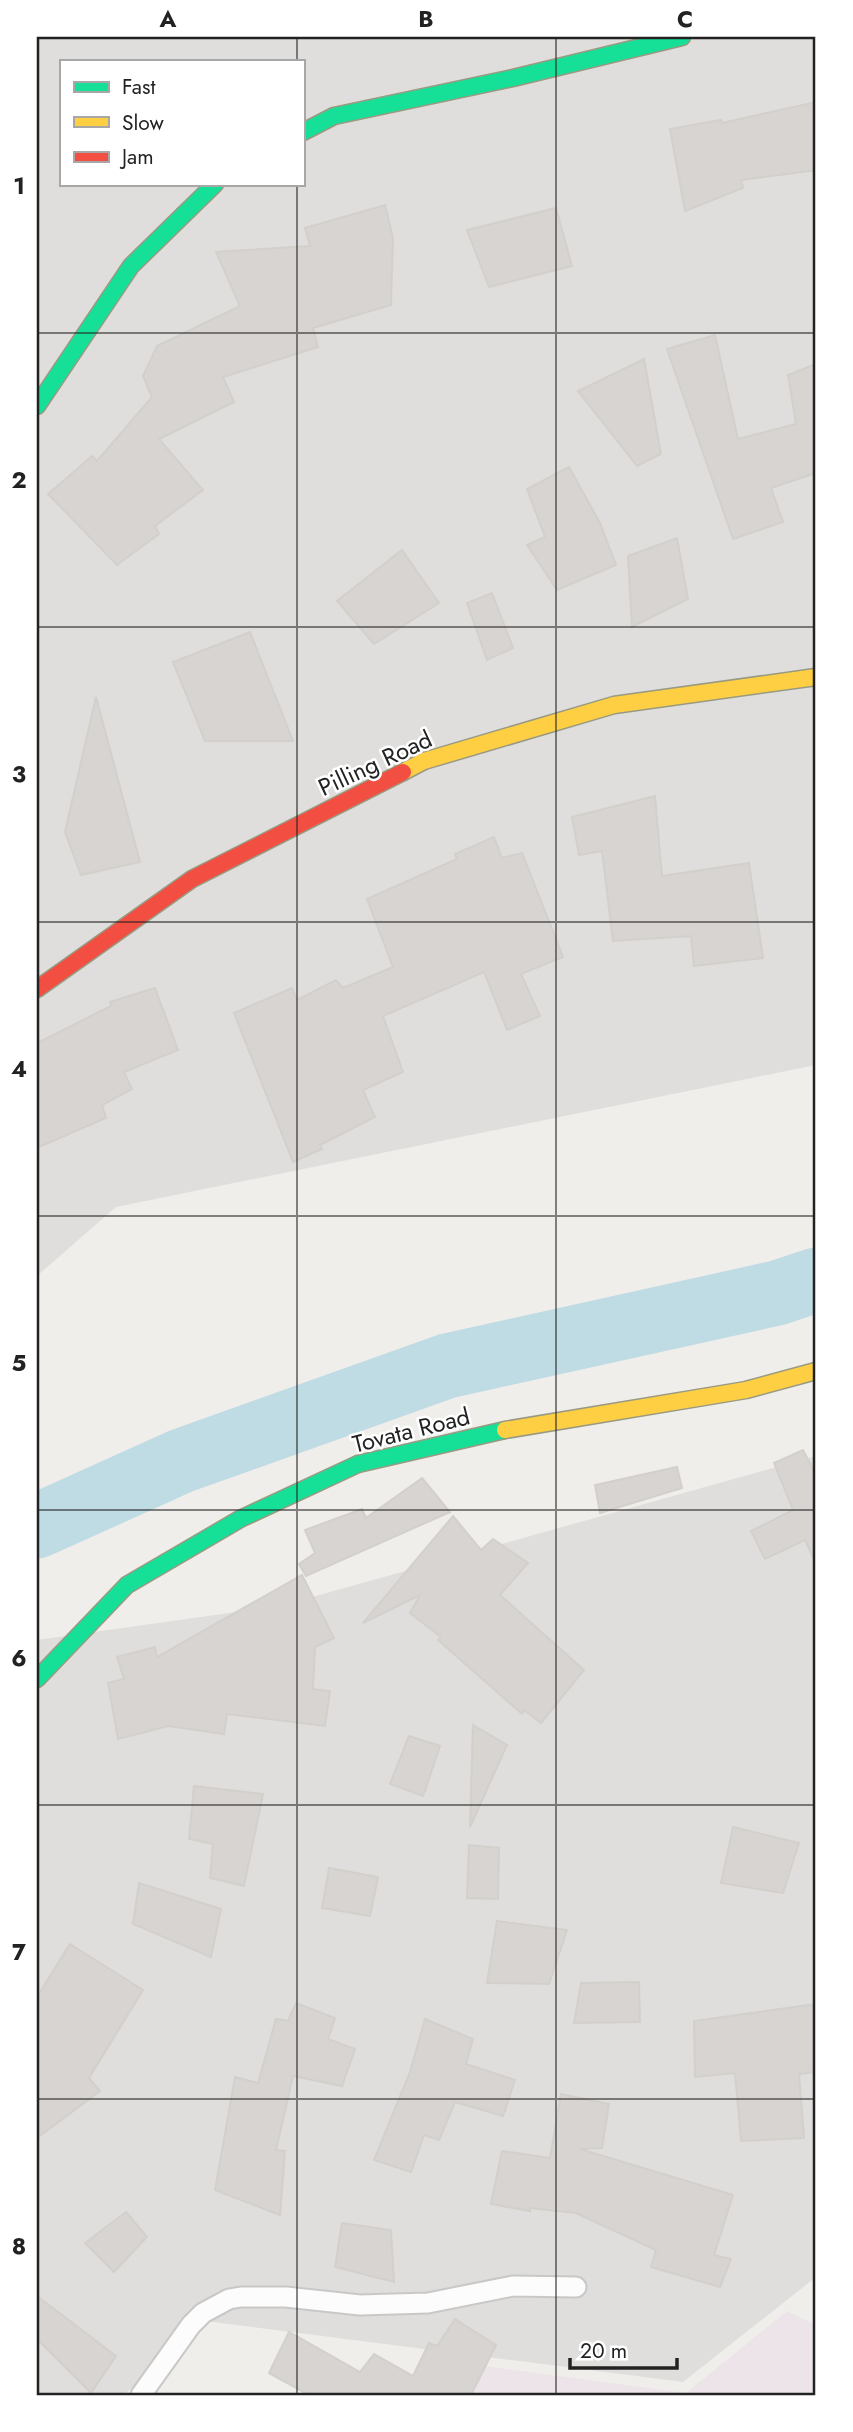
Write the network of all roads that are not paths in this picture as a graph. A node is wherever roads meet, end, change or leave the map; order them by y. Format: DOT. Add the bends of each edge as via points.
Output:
graph roads {
  1 [pos="682,37"];
  2 [pos="304,131"];
  3 [pos="213,186"];
  4 [pos="37,406"];
  5 [pos="816,677"];
  6 [pos="37,989"];
  7 [pos="816,1371"];
  8 [pos="37,1679"];
  9 [pos="576,2287"];
  10 [pos="141,2395"];
  1 -- 2 [label="street" via="334,116"];
  3 -- 4 [label="street" via="131,266"];
  5 -- 6 [label="street, Pilling Road" via="614,705 424,761 192,880"];
  7 -- 8 [label="street, Tovata Road" via="746,1390 533,1424 358,1464 240,1519 127,1585"];
  9 -- 10 [label="lane" via="513,2286 428,2303 360,2305 286,2297 229,2300 191,2325"];
}
